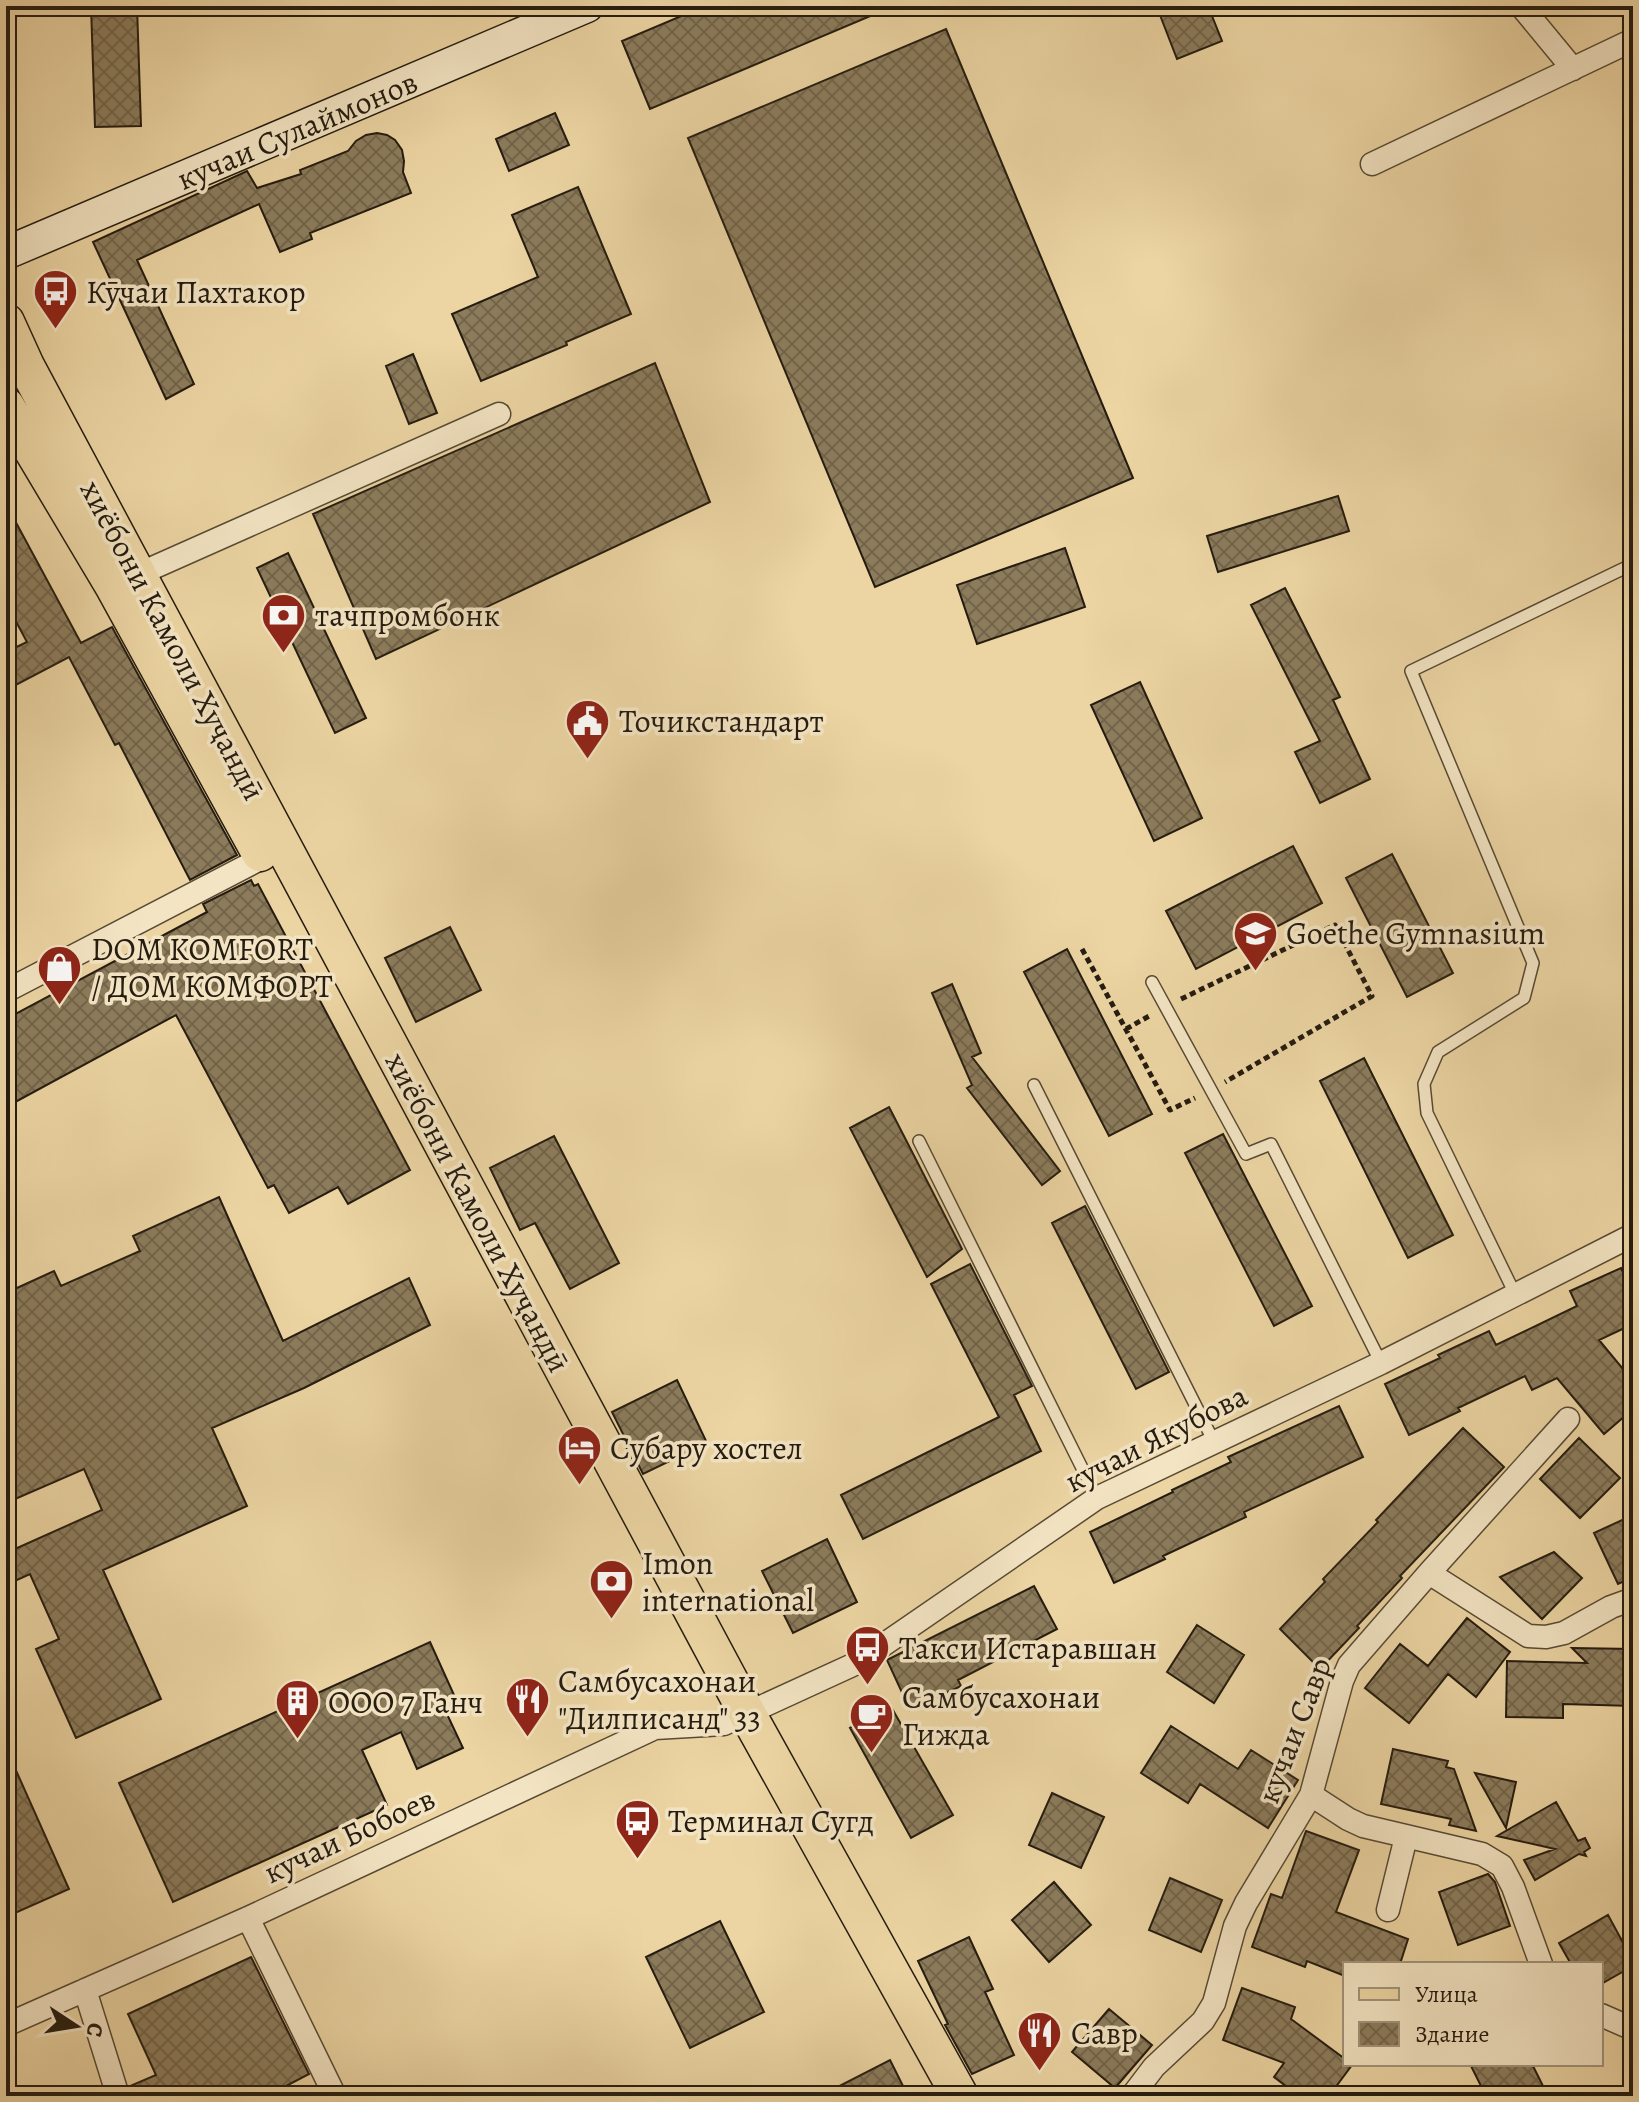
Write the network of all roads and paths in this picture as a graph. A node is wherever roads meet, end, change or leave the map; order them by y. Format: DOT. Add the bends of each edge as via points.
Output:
graph roads {
  1 [pos="587,6"];
  2 [pos="1521,6"];
  3 [pos="1633,40"];
  4 [pos="1573,69"];
  5 [pos="1372,164"];
  6 [pos="6,253"];
  7 [pos="6,322"];
  8 [pos="6,406"];
  9 [pos="499,414"];
  10 [pos="1633,564"];
  11 [pos="126,580"];
  12 [pos="262,858"];
  13 [pos="1082,949"];
  14 [pos="1152,982"];
  15 [pos="6,991"];
  16 [pos="1165,1007"];
  17 [pos="1126,1029"];
  18 [pos="1034,1085"];
  19 [pos="1211,1090"];
  20 [pos="919,1141"];
  21 [pos="1633,1235"];
  22 [pos="1515,1294"];
  23 [pos="1381,1363"];
  24 [pos="1568,1419"];
  25 [pos="1214,1442"];
  26 [pos="1097,1498"];
  27 [pos="1429,1573"];
  28 [pos="1633,1599"];
  29 [pos="736,1718"];
  30 [pos="1311,1795"];
  31 [pos="1406,1837"];
  32 [pos="1388,1910"];
  33 [pos="248,1918"];
  34 [pos="1540,1962"];
  35 [pos="85,1990"];
  36 [pos="1603,2016"];
  37 [pos="6,2025"];
  38 [pos="1633,2029"];
  39 [pos="118,2096"];
  40 [pos="335,2096"];
  41 [pos="933,2096"];
  42 [pos="960,2096"];
  43 [pos="1132,2096"];
  1 -- 6 [label="main road, кучаи Сулаймонов"];
  2 -- 4 [label="street"];
  3 -- 4 [label="street"];
  4 -- 5 [label="street"];
  7 -- 11 [label="main road, хиёбони Камоли Хуҷандӣ"];
  8 -- 11 [label="main road"];
  9 -- 11 [label="street"];
  10 -- 22 [label="lane" via="1411,671 1533,963 1524,998 1438,1052 1424,1084 1427,1113"];
  11 -- 12 [label="main road"];
  11 -- 29 [label="main road, хиёбони Камоли Хуҷандӣ"];
  12 -- 15 [label="street"];
  12 -- 29 [label="main road"];
  13 -- 17 [label="path"];
  14 -- 16 [label="lane"];
  16 -- 17 [label="path"];
  16 -- 19 [label="lane"];
  16 -- 19 [label="path" via="1335,925 1372,996"];
  17 -- 19 [label="path" via="1170,1110"];
  18 -- 25 [label="lane"];
  19 -- 23 [label="lane" via="1246,1154 1271,1144"];
  20 -- 26 [label="lane"];
  21 -- 22 [label="street, кучаи Якубова"];
  22 -- 23 [label="street, кучаи Якубова"];
  23 -- 25 [label="street, кучаи Якубова"];
  24 -- 27 [label="street, кучаи Савр"];
  25 -- 26 [label="street, кучаи Якубова"];
  26 -- 29 [label="street, кучаи Якубова" via="857,1663"];
  27 -- 28 [label="street" via="1528,1636 1564,1633"];
  27 -- 30 [label="street, кучаи Савр" via="1349,1665"];
  29 -- 33 [label="street, кучаи Бобоев" via="655,1728"];
  29 -- 41 [label="main road"];
  29 -- 42 [label="main road, хиёбони Камоли Хуҷандӣ"];
  30 -- 31 [label="street" via="1363,1826"];
  30 -- 43 [label="street, кучаи Савр" via="1235,1926 1214,2003"];
  31 -- 32 [label="street"];
  31 -- 34 [label="street" via="1482,1854 1502,1866"];
  33 -- 35 [label="street, кучаи Бобоев"];
  33 -- 40 [label="street"];
  35 -- 37 [label="street, кучаи Бобоев"];
  35 -- 39 [label="street"];
  36 -- 38 [label="street"];
}
